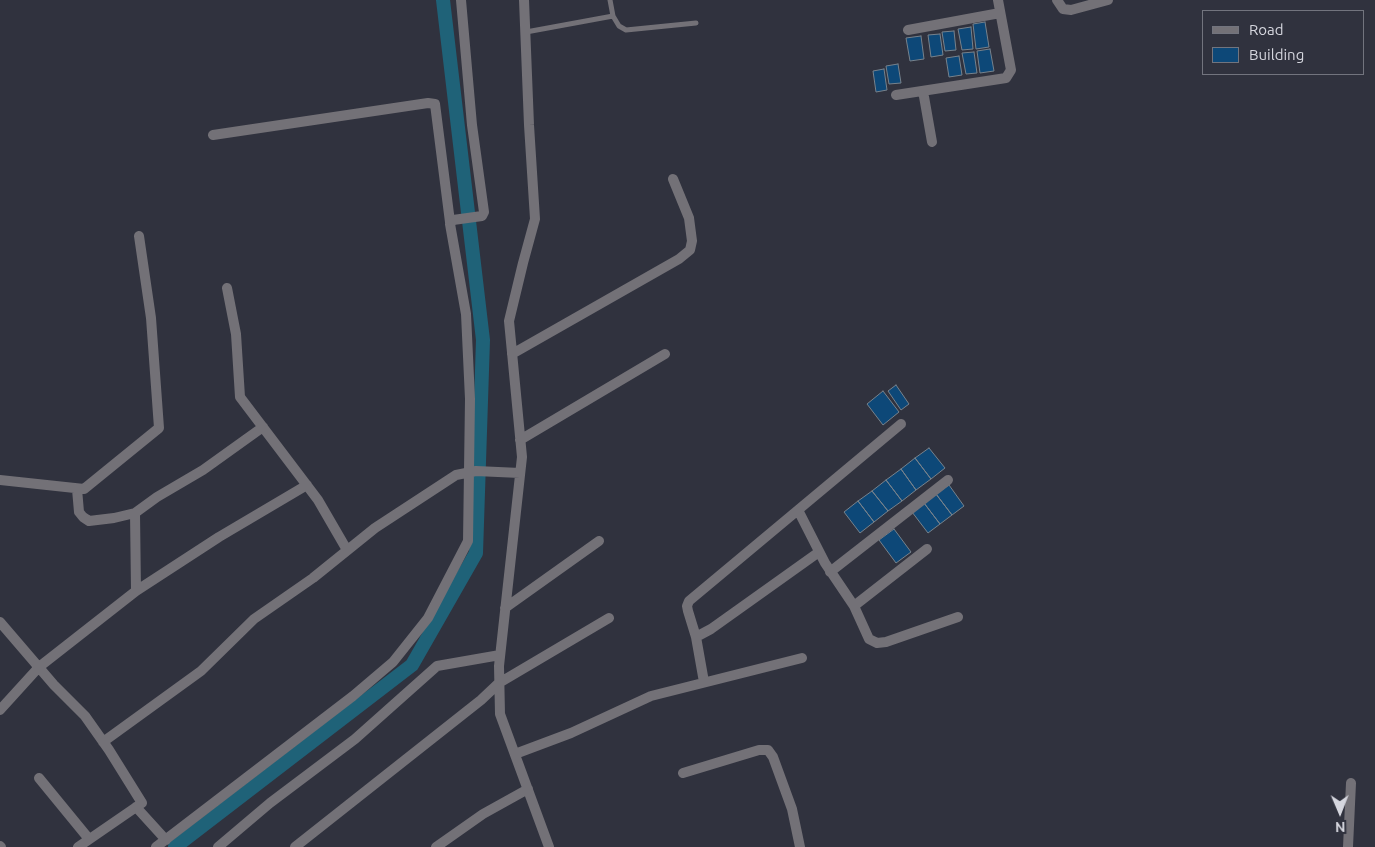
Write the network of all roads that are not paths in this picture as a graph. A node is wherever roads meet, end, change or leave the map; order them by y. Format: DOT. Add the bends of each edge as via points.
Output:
graph roads {
  1 [pos="461,0"];
  2 [pos="524,0"];
  3 [pos="610,0"];
  4 [pos="998,0"];
  5 [pos="1057,0"];
  6 [pos="1108,0"];
  7 [pos="1000,13"];
  8 [pos="613,16"];
  9 [pos="696,22"];
  10 [pos="908,30"];
  11 [pos="526,32"];
  12 [pos="923,91"];
  13 [pos="896,95"];
  14 [pos="213,134"];
  15 [pos="932,142"];
  16 [pos="673,178"];
  17 [pos="451,222"];
  18 [pos="139,236"];
  19 [pos="227,288"];
  20 [pos="512,354"];
  21 [pos="665,354"];
  22 [pos="902,424"];
  23 [pos="263,427"];
  24 [pos="520,440"];
  25 [pos="477,471"];
  26 [pos="520,474"];
  27 [pos="0,480"];
  28 [pos="948,480"];
  29 [pos="307,485"];
  30 [pos="77,489"];
  31 [pos="798,510"];
  32 [pos="136,513"];
  33 [pos="599,541"];
  34 [pos="927,549"];
  35 [pos="347,550"];
  36 [pos="820,552"];
  37 [pos="830,572"];
  38 [pos="136,590"];
  39 [pos="854,606"];
  40 [pos="505,608"];
  41 [pos="958,617"];
  42 [pos="609,618"];
  43 [pos="0,622"];
  44 [pos="696,637"];
  45 [pos="500,654"];
  46 [pos="802,658"];
  47 [pos="39,667"];
  48 [pos="704,682"];
  49 [pos="500,683"];
  50 [pos="0,710"];
  51 [pos="103,742"];
  52 [pos="515,754"];
  53 [pos="683,773"];
  54 [pos="39,778"];
  55 [pos="1351,783"];
  56 [pos="528,789"];
  57 [pos="136,807"];
  58 [pos="89,839"];
  59 [pos="166,840"];
  60 [pos="78,847"];
  61 [pos="156,847"];
  62 [pos="218,847"];
  63 [pos="295,847"];
  64 [pos="436,847"];
  65 [pos="549,847"];
  66 [pos="800,847"];
  67 [pos="1348,847"];
  1 -- 17 [label="street" via="472,125 484,212 477,218"];
  2 -- 11 [label="street"];
  3 -- 8 [label="lane"];
  4 -- 7 [label="street"];
  5 -- 6 [label="street" via="1063,9 1071,10"];
  7 -- 10 [label="street"];
  7 -- 12 [label="street" via="1011,70 1009,75"];
  8 -- 9 [label="lane" via="618,26 626,30"];
  8 -- 11 [label="lane"];
  11 -- 20 [label="street" via="535,219 509,321"];
  12 -- 13 [label="street"];
  12 -- 15 [label="street"];
  14 -- 17 [label="street" via="435,104"];
  16 -- 20 [label="street" via="689,218 690,250"];
  17 -- 25 [label="street" via="466,314"];
  18 -- 30 [label="street" via="151,318 159,428 84,489"];
  19 -- 23 [label="street" via="236,334 240,397"];
  20 -- 24 [label="street"];
  21 -- 24 [label="street"];
  22 -- 31 [label="street"];
  23 -- 29 [label="street"];
  23 -- 32 [label="street"];
  24 -- 26 [label="street"];
  25 -- 26 [label="street"];
  25 -- 35 [label="street" via="456,475"];
  25 -- 59 [label="street" via="468,540 428,618 393,662"];
  26 -- 40 [label="street"];
  27 -- 30 [label="street"];
  28 -- 37 [label="street"];
  29 -- 35 [label="street"];
  29 -- 38 [label="street"];
  30 -- 32 [label="street" via="79,512 89,520"];
  31 -- 36 [label="street"];
  31 -- 44 [label="street" via="689,601 687,606"];
  32 -- 38 [label="street"];
  33 -- 40 [label="street"];
  34 -- 39 [label="street"];
  35 -- 51 [label="street" via="254,619 201,671"];
  36 -- 37 [label="street"];
  36 -- 44 [label="street" via="711,630"];
  37 -- 39 [label="street"];
  38 -- 47 [label="street"];
  39 -- 41 [label="street" via="869,639 876,643"];
  40 -- 45 [label="street"];
  42 -- 49 [label="street"];
  43 -- 47 [label="street"];
  44 -- 48 [label="street"];
  45 -- 49 [label="street"];
  45 -- 62 [label="street" via="437,666 355,740 270,803"];
  46 -- 48 [label="street"];
  47 -- 50 [label="street"];
  47 -- 51 [label="street" via="85,716"];
  48 -- 52 [label="street" via="651,696 571,733"];
  49 -- 52 [label="street" via="500,714"];
  49 -- 63 [label="street"];
  51 -- 57 [label="street" via="142,803"];
  52 -- 56 [label="street"];
  53 -- 66 [label="street" via="768,750 792,809"];
  54 -- 58 [label="street"];
  55 -- 67 [label="street"];
  56 -- 64 [label="street" via="483,814"];
  56 -- 65 [label="street"];
  57 -- 58 [label="street"];
  57 -- 59 [label="street"];
  58 -- 60 [label="street"];
  59 -- 61 [label="street"];
}
